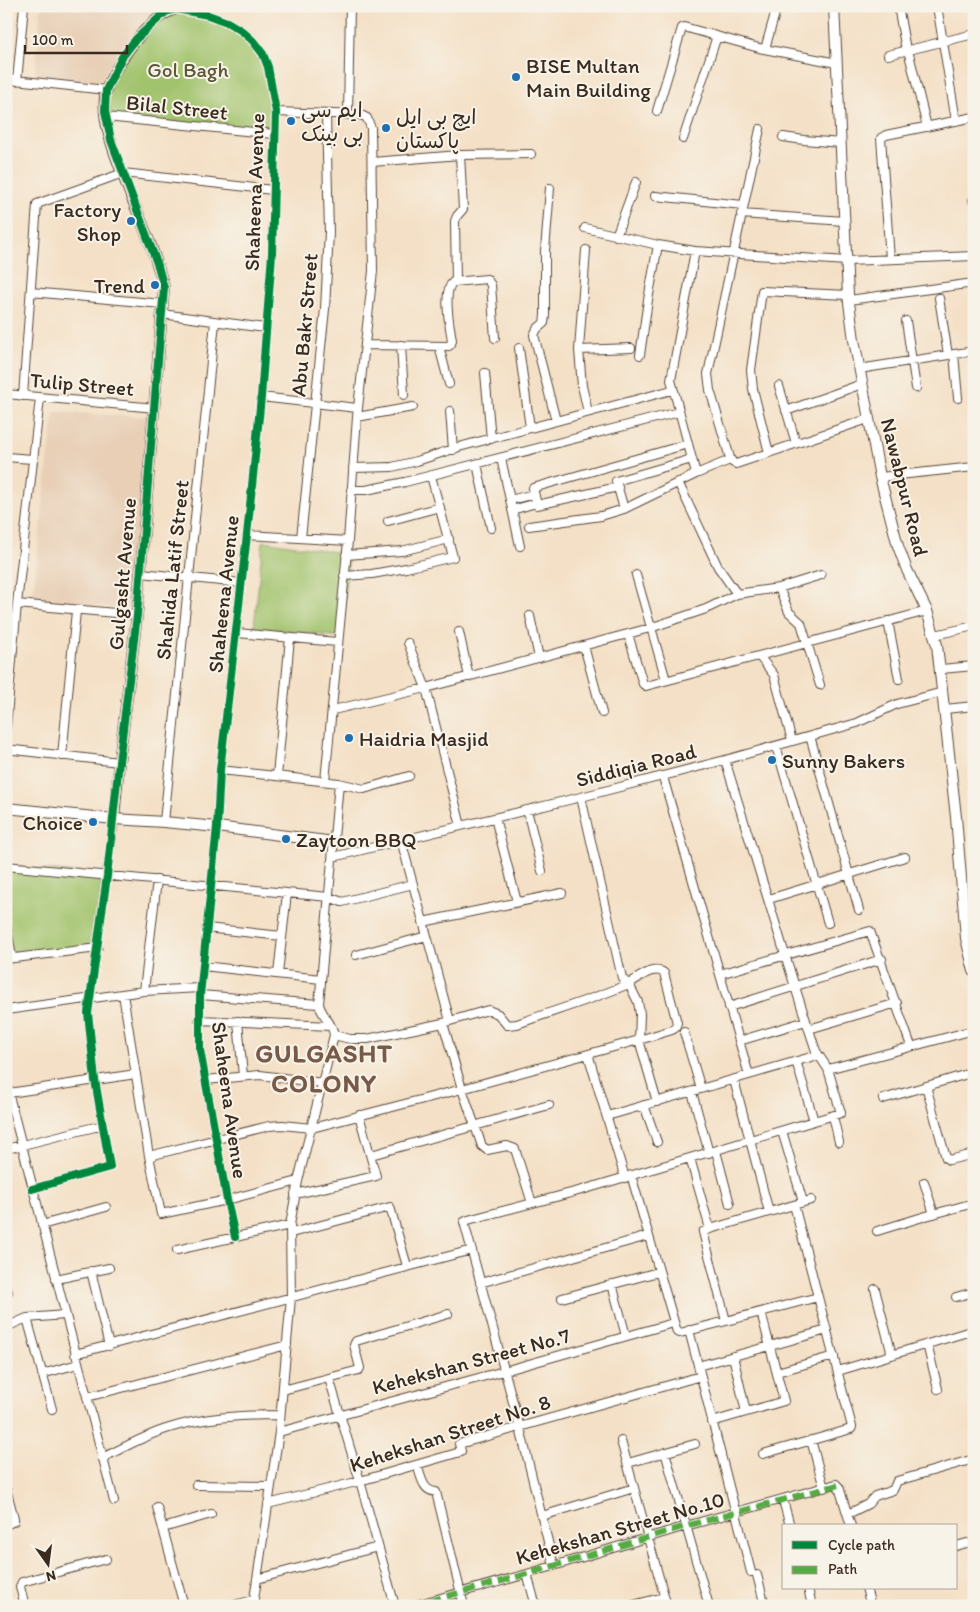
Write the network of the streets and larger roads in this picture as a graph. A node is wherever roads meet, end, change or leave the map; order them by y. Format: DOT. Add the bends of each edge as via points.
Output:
graph roads {
  1 [pos="24,6"];
  2 [pos="350,6"];
  3 [pos="834,6"];
  4 [pos="898,6"];
  5 [pos="937,6"];
  6 [pos="171,8"];
  7 [pos="776,10"];
  8 [pos="974,34"];
  9 [pos="718,36"];
  10 [pos="942,42"];
  11 [pos="765,49"];
  12 [pos="907,50"];
  13 [pos="888,54"];
  14 [pos="837,63"];
  15 [pos="6,79"];
  16 [pos="17,81"];
  17 [pos="106,90"];
  18 [pos="657,110"];
  19 [pos="276,112"];
  20 [pos="326,114"];
  21 [pos="348,114"];
  22 [pos="106,117"];
  23 [pos="974,117"];
  24 [pos="956,120"];
  25 [pos="927,127"];
  26 [pos="760,129"];
  27 [pos="274,134"];
  28 [pos="783,137"];
  29 [pos="683,139"];
  30 [pos="841,143"];
  31 [pos="531,154"];
  32 [pos="460,155"];
  33 [pos="372,162"];
  34 [pos="123,173"];
  35 [pos="636,182"];
  36 [pos="550,188"];
  37 [pos="273,190"];
  38 [pos="655,196"];
  39 [pos="743,205"];
  40 [pos="741,214"];
  41 [pos="845,220"];
  42 [pos="585,228"];
  43 [pos="616,236"];
  44 [pos="658,245"];
  45 [pos="586,250"];
  46 [pos="695,251"];
  47 [pos="732,253"];
  48 [pos="974,256"];
  49 [pos="890,260"];
  50 [pos="847,261"];
  51 [pos="456,282"];
  52 [pos="974,282"];
  53 [pos="31,292"];
  54 [pos="849,298"];
  55 [pos="939,298"];
  56 [pos="162,309"];
  57 [pos="906,321"];
  58 [pos="215,322"];
  59 [pos="265,328"];
  60 [pos="495,338"];
  61 [pos="365,344"];
  62 [pos="401,345"];
  63 [pos="439,346"];
  64 [pos="519,348"];
  65 [pos="631,348"];
  66 [pos="579,350"];
  67 [pos="974,351"];
  68 [pos="951,354"];
  69 [pos="640,355"];
  70 [pos="912,361"];
  71 [pos="859,369"];
  72 [pos="485,373"];
  73 [pos="449,384"];
  74 [pos="862,384"];
  75 [pos="779,386"];
  76 [pos="916,388"];
  77 [pos="672,390"];
  78 [pos="6,394"];
  79 [pos="404,395"];
  80 [pos="23,396"];
  81 [pos="261,397"];
  82 [pos="40,398"];
  83 [pos="958,398"];
  84 [pos="315,403"];
  85 [pos="413,407"];
  86 [pos="155,408"];
  87 [pos="450,411"];
  88 [pos="786,411"];
  89 [pos="588,412"];
  90 [pos="678,412"];
  91 [pos="357,413"];
  92 [pos="868,419"];
  93 [pos="556,421"];
  94 [pos="530,428"];
  95 [pos="491,438"];
  96 [pos="796,443"];
  97 [pos="688,444"];
  98 [pos="453,450"];
  99 [pos="769,452"];
  100 [pos="6,457"];
  101 [pos="501,458"];
  102 [pos="692,459"];
  103 [pos="32,460"];
  104 [pos="730,460"];
  105 [pos="478,464"];
  106 [pos="974,467"];
  107 [pos="353,468"];
  108 [pos="696,474"];
  109 [pos="431,476"];
  110 [pos="880,477"];
  111 [pos="678,482"];
  112 [pos="618,486"];
  113 [pos="351,490"];
  114 [pos="534,494"];
  115 [pos="510,500"];
  116 [pos="536,503"];
  117 [pos="440,507"];
  118 [pos="624,508"];
  119 [pos="512,510"];
  120 [pos="388,521"];
  121 [pos="529,526"];
  122 [pos="492,528"];
  123 [pos="248,535"];
  124 [pos="301,538"];
  125 [pos="449,539"];
  126 [pos="348,541"];
  127 [pos="520,546"];
  128 [pos="346,555"];
  129 [pos="141,573"];
  130 [pos="636,575"];
  131 [pos="821,575"];
  132 [pos="344,576"];
  133 [pos="190,578"];
  134 [pos="241,583"];
  135 [pos="779,588"];
  136 [pos="737,594"];
  137 [pos="17,604"];
  138 [pos="76,611"];
  139 [pos="927,611"];
  140 [pos="137,615"];
  141 [pos="530,616"];
  142 [pos="888,622"];
  143 [pos="974,626"];
  144 [pos="650,628"];
  145 [pos="459,632"];
  146 [pos="237,633"];
  147 [pos="628,634"];
  148 [pos="934,634"];
  149 [pos="290,638"];
  150 [pos="337,642"];
  151 [pos="408,643"];
  152 [pos="807,643"];
  153 [pos="584,646"];
  154 [pos="758,656"];
  155 [pos="540,658"];
  156 [pos="974,666"];
  157 [pos="941,669"];
  158 [pos="469,677"];
  159 [pos="899,679"];
  160 [pos="666,680"];
  161 [pos="820,685"];
  162 [pos="426,688"];
  163 [pos="943,692"];
  164 [pos="974,706"];
  165 [pos="945,709"];
  166 [pos="333,710"];
  167 [pos="602,713"];
  168 [pos="6,727"];
  169 [pos="810,736"];
  170 [pos="792,742"];
  171 [pos="776,746"];
  172 [pos="6,749"];
  173 [pos="62,756"];
  174 [pos="725,760"];
  175 [pos="119,762"];
  176 [pos="220,770"];
  177 [pos="277,776"];
  178 [pos="409,776"];
  179 [pos="663,776"];
  180 [pos="325,781"];
  181 [pos="339,782"];
  182 [pos="581,797"];
  183 [pos="6,808"];
  184 [pos="527,810"];
  185 [pos="495,818"];
  186 [pos="114,819"];
  187 [pos="164,822"];
  188 [pos="461,826"];
  189 [pos="217,827"];
  190 [pos="401,840"];
  191 [pos="334,842"];
  192 [pos="333,856"];
  193 [pos="905,858"];
  194 [pos="6,866"];
  195 [pos="542,871"];
  196 [pos="849,875"];
  197 [pos="107,876"];
  198 [pos="156,880"];
  199 [pos="413,884"];
  200 [pos="816,885"];
  201 [pos="210,886"];
  202 [pos="287,893"];
  203 [pos="562,893"];
  204 [pos="329,897"];
  205 [pos="769,899"];
  206 [pos="517,902"];
  207 [pos="969,909"];
  208 [pos="859,910"];
  209 [pos="423,922"];
  210 [pos="6,923"];
  211 [pos="828,923"];
  212 [pos="206,928"];
  213 [pos="282,936"];
  214 [pos="427,936"];
  215 [pos="98,948"];
  216 [pos="356,955"];
  217 [pos="785,955"];
  218 [pos="9,959"];
  219 [pos="882,960"];
  220 [pos="203,966"];
  221 [pos="974,971"];
  222 [pos="278,974"];
  223 [pos="720,974"];
  224 [pos="321,979"];
  225 [pos="627,984"];
  226 [pos="795,987"];
  227 [pos="144,991"];
  228 [pos="200,991"];
  229 [pos="123,994"];
  230 [pos="90,998"];
  231 [pos="896,1003"];
  232 [pos="319,1004"];
  233 [pos="729,1007"];
  234 [pos="6,1010"];
  235 [pos="199,1020"];
  236 [pos="806,1021"];
  237 [pos="238,1022"];
  238 [pos="447,1022"];
  239 [pos="331,1026"];
  240 [pos="809,1029"];
  241 [pos="974,1030"];
  242 [pos="684,1032"];
  243 [pos="334,1035"];
  244 [pos="639,1040"];
  245 [pos="739,1041"];
  246 [pos="911,1046"];
  247 [pos="588,1054"];
  248 [pos="818,1055"];
  249 [pos="797,1064"];
  250 [pos="828,1069"];
  251 [pos="974,1072"];
  252 [pos="136,1074"];
  253 [pos="749,1075"];
  254 [pos="242,1076"];
  255 [pos="94,1080"];
  256 [pos="205,1080"];
  257 [pos="734,1080"];
  258 [pos="322,1083"];
  259 [pos="6,1084"];
  260 [pos="926,1086"];
  261 [pos="462,1089"];
  262 [pos="696,1090"];
  263 [pos="9,1093"];
  264 [pos="883,1099"];
  265 [pos="657,1102"];
  266 [pos="549,1105"];
  267 [pos="644,1105"];
  268 [pos="360,1115"];
  269 [pos="606,1116"];
  270 [pos="833,1116"];
  271 [pos="814,1121"];
  272 [pos="103,1125"];
  273 [pos="476,1126"];
  274 [pos="312,1128"];
  275 [pos="782,1131"];
  276 [pos="216,1140"];
  277 [pos="750,1140"];
  278 [pos="657,1142"];
  279 [pos="839,1142"];
  280 [pos="21,1146"];
  281 [pos="6,1149"];
  282 [pos="712,1152"];
  283 [pos="974,1154"];
  284 [pos="371,1155"];
  285 [pos="149,1156"];
  286 [pos="690,1158"];
  287 [pos="628,1176"];
  288 [pos="298,1181"];
  289 [pos="924,1182"];
  290 [pos="32,1189"];
  291 [pos="295,1194"];
  292 [pos="227,1200"];
  293 [pos="811,1200"];
  294 [pos="803,1202"];
  295 [pos="532,1203"];
  296 [pos="974,1203"];
  297 [pos="730,1204"];
  298 [pos="794,1205"];
  299 [pos="106,1208"];
  300 [pos="768,1212"];
  301 [pos="934,1214"];
  302 [pos="42,1225"];
  303 [pos="290,1229"];
  304 [pos="710,1229"];
  305 [pos="878,1231"];
  306 [pos="648,1236"];
  307 [pos="235,1237"];
  308 [pos="177,1250"];
  309 [pos="472,1250"];
  310 [pos="407,1266"];
  311 [pos="109,1268"];
  312 [pos="90,1272"];
  313 [pos="658,1272"];
  314 [pos="56,1279"];
  315 [pos="480,1283"];
  316 [pos="612,1284"];
  317 [pos="875,1289"];
  318 [pos="974,1292"];
  319 [pos="818,1297"];
  320 [pos="956,1297"];
  321 [pos="292,1298"];
  322 [pos="562,1298"];
  323 [pos="761,1312"];
  324 [pos="448,1314"];
  325 [pos="65,1315"];
  326 [pos="27,1318"];
  327 [pos="726,1321"];
  328 [pos="673,1322"];
  329 [pos="6,1327"];
  330 [pos="689,1330"];
  331 [pos="827,1330"];
  332 [pos="974,1330"];
  333 [pos="626,1336"];
  334 [pos="927,1344"];
  335 [pos="287,1345"];
  336 [pos="109,1346"];
  337 [pos="770,1346"];
  338 [pos="76,1354"];
  339 [pos="892,1355"];
  340 [pos="733,1356"];
  341 [pos="834,1356"];
  342 [pos="78,1364"];
  343 [pos="698,1366"];
  344 [pos="504,1371"];
  345 [pos="838,1371"];
  346 [pos="777,1372"];
  347 [pos="42,1374"];
  348 [pos="701,1376"];
  349 [pos="329,1378"];
  350 [pos="938,1389"];
  351 [pos="283,1390"];
  352 [pos="87,1397"];
  353 [pos="52,1409"];
  354 [pos="746,1412"];
  355 [pos="280,1415"];
  356 [pos="340,1415"];
  357 [pos="712,1422"];
  358 [pos="520,1428"];
  359 [pos="279,1432"];
  360 [pos="811,1440"];
  361 [pos="621,1441"];
  362 [pos="695,1444"];
  363 [pos="666,1452"];
  364 [pos="763,1454"];
  365 [pos="102,1458"];
  366 [pos="974,1459"];
  367 [pos="628,1463"];
  368 [pos="417,1465"];
  369 [pos="360,1481"];
  370 [pos="196,1486"];
  371 [pos="270,1486"];
  372 [pos="634,1488"];
  373 [pos="824,1488"];
  374 [pos="6,1489"];
  375 [pos="783,1500"];
  376 [pos="114,1501"];
  377 [pos="268,1504"];
  378 [pos="157,1507"];
  379 [pos="736,1512"];
  380 [pos="211,1514"];
  381 [pos="848,1514"];
  382 [pos="542,1516"];
  383 [pos="6,1524"];
  384 [pos="789,1524"];
  385 [pos="850,1524"];
  386 [pos="686,1526"];
  387 [pos="163,1528"];
  388 [pos="648,1538"];
  389 [pos="967,1543"];
  390 [pos="958,1545"];
  391 [pos="378,1547"];
  392 [pos="106,1559"];
  393 [pos="554,1566"];
  394 [pos="527,1574"];
  395 [pos="257,1579"];
  396 [pos="808,1590"];
  397 [pos="867,1590"];
  398 [pos="460,1593"];
  399 [pos="664,1597"];
  400 [pos="253,1603"];
  401 [pos="25,1606"];
  402 [pos="184,1606"];
  403 [pos="230,1606"];
  404 [pos="394,1606"];
  405 [pos="412,1606"];
  406 [pos="464,1606"];
  407 [pos="536,1606"];
  408 [pos="629,1606"];
  409 [pos="666,1606"];
  410 [pos="709,1606"];
  411 [pos="764,1606"];
  412 [pos="812,1606"];
  413 [pos="871,1606"];
  1 -- 16 [label="street"];
  2 -- 21 [label="street"];
  3 -- 14 [label="street, Nawabpur Road"];
  4 -- 12 [label="street"];
  5 -- 10 [label="street"];
  6 -- 17 [label="street, Gulgasht Avenue" via="136,39 122,57"];
  6 -- 19 [label="street, Shaheena Avenue" via="228,22 253,41 268,66"];
  7 -- 11 [label="street"];
  8 -- 10 [label="street"];
  9 -- 11 [label="street"];
  9 -- 18 [label="street" via="686,26 682,28"];
  9 -- 29 [label="street"];
  10 -- 12 [label="street"];
  10 -- 24 [label="street"];
  11 -- 14 [label="street"];
  12 -- 13 [label="street"];
  12 -- 25 [label="street"];
  14 -- 30 [label="street, Nawabpur Road"];
  15 -- 16 [label="street"];
  16 -- 17 [label="street"];
  17 -- 22 [label="street, Gulgasht Avenue"];
  19 -- 20 [label="street"];
  19 -- 27 [label="street, Shaheena Avenue"];
  20 -- 21 [label="street"];
  20 -- 84 [label="street, Abu Bakr Street" via="328,232 325,309"];
  21 -- 33 [label="street" via="367,118 371,128"];
  22 -- 27 [label="street, Bilal Street"];
  22 -- 34 [label="street, Gulgasht Avenue"];
  23 -- 24 [label="street"];
  24 -- 25 [label="street"];
  25 -- 49 [label="street" via="881,138"];
  26 -- 39 [label="street"];
  27 -- 37 [label="street, Shaheena Avenue"];
  28 -- 30 [label="street"];
  30 -- 41 [label="street, Nawabpur Road"];
  31 -- 32 [label="street"];
  32 -- 33 [label="street"];
  32 -- 51 [label="street" via="463,209 455,221"];
  33 -- 61 [label="street" via="373,271"];
  34 -- 37 [label="street"];
  34 -- 53 [label="street" via="37,204"];
  34 -- 56 [label="street, Gulgasht Avenue" via="158,266 164,288"];
  35 -- 43 [label="street"];
  36 -- 93 [label="street" via="545,316 544,323 534,334"];
  37 -- 59 [label="street, Shaheena Avenue" via="272,254"];
  38 -- 39 [label="street"];
  39 -- 40 [label="street"];
  40 -- 41 [label="street"];
  40 -- 47 [label="street"];
  41 -- 50 [label="street, Nawabpur Road"];
  42 -- 43 [label="street"];
  43 -- 44 [label="street"];
  44 -- 46 [label="street"];
  44 -- 69 [label="street"];
  45 -- 66 [label="street"];
  46 -- 47 [label="street"];
  46 -- 77 [label="street" via="671,380"];
  47 -- 50 [label="street"];
  47 -- 104 [label="street" via="708,374"];
  48 -- 49 [label="street"];
  49 -- 50 [label="street"];
  50 -- 54 [label="street, Nawabpur Road"];
  51 -- 60 [label="street" via="490,281"];
  51 -- 63 [label="street" via="450,284 447,297 451,344"];
  52 -- 54 [label="street"];
  53 -- 56 [label="street"];
  53 -- 80 [label="street"];
  54 -- 71 [label="street, Nawabpur Road"];
  54 -- 99 [label="street" via="762,291 751,370"];
  55 -- 68 [label="street"];
  56 -- 58 [label="street"];
  56 -- 86 [label="street, Gulgasht Avenue"];
  57 -- 70 [label="street"];
  58 -- 59 [label="street"];
  58 -- 133 [label="street, Shahida Latif Street"];
  59 -- 81 [label="street, Shaheena Avenue"];
  61 -- 62 [label="street"];
  61 -- 91 [label="street"];
  62 -- 63 [label="street"];
  62 -- 79 [label="street"];
  63 -- 73 [label="street"];
  64 -- 94 [label="street"];
  65 -- 66 [label="street"];
  66 -- 89 [label="street"];
  67 -- 68 [label="street"];
  68 -- 70 [label="street"];
  68 -- 83 [label="street"];
  70 -- 71 [label="street"];
  70 -- 76 [label="street"];
  71 -- 74 [label="street, Nawabpur Road"];
  72 -- 95 [label="street"];
  74 -- 88 [label="street"];
  74 -- 92 [label="street, Nawabpur Road"];
  75 -- 88 [label="street"];
  77 -- 89 [label="street"];
  77 -- 90 [label="street"];
  78 -- 80 [label="street, Tulip Street"];
  80 -- 82 [label="street, Tulip Street"];
  81 -- 84 [label="street"];
  81 -- 123 [label="street, Shaheena Avenue"];
  82 -- 86 [label="street, Tulip Street"];
  82 -- 103 [label="street"];
  84 -- 91 [label="street"];
  84 -- 124 [label="street, Abu Bakr Street"];
  85 -- 91 [label="street"];
  86 -- 129 [label="street, Gulgasht Avenue"];
  87 -- 98 [label="street"];
  88 -- 96 [label="street"];
  89 -- 93 [label="street"];
  90 -- 97 [label="street"];
  90 -- 101 [label="street"];
  91 -- 107 [label="street"];
  92 -- 96 [label="street"];
  92 -- 110 [label="street, Nawabpur Road"];
  93 -- 94 [label="street"];
  94 -- 95 [label="street"];
  95 -- 98 [label="street"];
  96 -- 99 [label="street"];
  97 -- 102 [label="street"];
  97 -- 114 [label="street" via="533,488"];
  98 -- 107 [label="street" via="392,467"];
  99 -- 104 [label="street" via="736,464"];
  100 -- 103 [label="street"];
  101 -- 105 [label="street"];
  101 -- 115 [label="street"];
  102 -- 108 [label="street"];
  102 -- 112 [label="street" via="617,480"];
  103 -- 137 [label="street"];
  104 -- 108 [label="street"];
  105 -- 109 [label="street"];
  105 -- 122 [label="street"];
  106 -- 110 [label="street"];
  107 -- 113 [label="street"];
  108 -- 111 [label="street"];
  109 -- 113 [label="street" via="366,490"];
  109 -- 117 [label="street"];
  110 -- 139 [label="street, Nawabpur Road" via="898,546"];
  111 -- 118 [label="street"];
  111 -- 136 [label="street" via="718,566"];
  112 -- 116 [label="street"];
  112 -- 118 [label="street"];
  113 -- 126 [label="street"];
  114 -- 115 [label="street"];
  114 -- 116 [label="street"];
  115 -- 119 [label="street"];
  116 -- 119 [label="street"];
  117 -- 120 [label="street"];
  117 -- 125 [label="street"];
  118 -- 121 [label="street" via="601,516"];
  119 -- 127 [label="street"];
  123 -- 124 [label="street"];
  123 -- 134 [label="street, Shaheena Avenue"];
  124 -- 126 [label="street"];
  125 -- 128 [label="street" via="402,551"];
  125 -- 132 [label="street" via="452,558"];
  126 -- 128 [label="street"];
  128 -- 132 [label="street"];
  129 -- 133 [label="street"];
  129 -- 140 [label="street, Gulgasht Avenue"];
  130 -- 144 [label="street"];
  131 -- 135 [label="street"];
  132 -- 150 [label="street"];
  133 -- 134 [label="street"];
  133 -- 187 [label="street, Shahida Latif Street"];
  134 -- 146 [label="street, Shaheena Avenue"];
  135 -- 136 [label="street"];
  135 -- 152 [label="street" via="788,612 801,623"];
  136 -- 144 [label="street" via="706,609"];
  137 -- 138 [label="street"];
  137 -- 168 [label="street"];
  138 -- 140 [label="street"];
  138 -- 173 [label="street"];
  139 -- 142 [label="street"];
  139 -- 148 [label="street, Nawabpur Road"];
  140 -- 175 [label="street, Gulgasht Avenue"];
  141 -- 155 [label="street"];
  142 -- 152 [label="street"];
  142 -- 159 [label="street"];
  143 -- 148 [label="street"];
  144 -- 147 [label="street"];
  144 -- 160 [label="street"];
  145 -- 158 [label="street"];
  146 -- 149 [label="street"];
  146 -- 176 [label="street, Shaheena Avenue"];
  147 -- 153 [label="street"];
  147 -- 160 [label="street" via="644,686"];
  148 -- 157 [label="street, Nawabpur Road"];
  149 -- 150 [label="street"];
  149 -- 177 [label="street"];
  150 -- 166 [label="street"];
  151 -- 162 [label="street"];
  152 -- 154 [label="street"];
  152 -- 161 [label="street"];
  153 -- 155 [label="street"];
  153 -- 167 [label="street"];
  154 -- 160 [label="street"];
  154 -- 170 [label="street" via="774,675"];
  155 -- 158 [label="street"];
  156 -- 157 [label="street"];
  157 -- 163 [label="street, Nawabpur Road"];
  158 -- 162 [label="street"];
  162 -- 166 [label="street"];
  162 -- 188 [label="street"];
  163 -- 165 [label="street, Nawabpur Road"];
  163 -- 169 [label="street, Siddiqia Road" via="910,699 857,722"];
  164 -- 165 [label="street"];
  165 -- 207 [label="street, Nawabpur Road"];
  166 -- 180 [label="street"];
  169 -- 170 [label="street, Siddiqia Road"];
  169 -- 196 [label="street"];
  170 -- 171 [label="street, Siddiqia Road"];
  171 -- 174 [label="street, Siddiqia Road"];
  171 -- 200 [label="street"];
  172 -- 173 [label="street"];
  173 -- 175 [label="street"];
  174 -- 179 [label="street, Siddiqia Road"];
  174 -- 205 [label="street"];
  175 -- 186 [label="street, Gulgasht Avenue"];
  176 -- 177 [label="street"];
  176 -- 189 [label="street, Shaheena Avenue"];
  177 -- 180 [label="street"];
  178 -- 181 [label="street" via="364,789"];
  179 -- 182 [label="street, Siddiqia Road"];
  179 -- 223 [label="street"];
  180 -- 181 [label="street"];
  181 -- 191 [label="street"];
  182 -- 184 [label="street, Siddiqia Road"];
  182 -- 225 [label="street" via="620,973"];
  183 -- 186 [label="street"];
  184 -- 185 [label="street, Siddiqia Road"];
  184 -- 195 [label="street"];
  185 -- 188 [label="street, Siddiqia Road"];
  185 -- 206 [label="street"];
  186 -- 187 [label="street"];
  186 -- 197 [label="street, Gulgasht Avenue"];
  187 -- 189 [label="street"];
  188 -- 190 [label="street, Siddiqia Road"];
  189 -- 191 [label="street"];
  189 -- 201 [label="street, Shaheena Avenue"];
  190 -- 192 [label="street, Siddiqia Road"];
  190 -- 199 [label="street"];
  191 -- 192 [label="street"];
  192 -- 204 [label="street"];
  193 -- 196 [label="street"];
  194 -- 197 [label="street"];
  196 -- 200 [label="street"];
  196 -- 208 [label="street"];
  197 -- 198 [label="street"];
  197 -- 215 [label="street, Gulgasht Avenue"];
  198 -- 201 [label="street"];
  198 -- 227 [label="street"];
  199 -- 204 [label="street" via="342,902"];
  199 -- 209 [label="street"];
  200 -- 205 [label="street"];
  200 -- 211 [label="street"];
  201 -- 202 [label="street"];
  201 -- 212 [label="street, Shaheena Avenue"];
  202 -- 204 [label="street"];
  202 -- 213 [label="street"];
  203 -- 206 [label="street"];
  204 -- 224 [label="street"];
  205 -- 217 [label="street"];
  206 -- 209 [label="street"];
  207 -- 221 [label="street, Nawabpur Road" via="966,938"];
  209 -- 214 [label="street"];
  210 -- 218 [label="street"];
  212 -- 213 [label="street"];
  212 -- 220 [label="street, Shaheena Avenue"];
  213 -- 222 [label="street"];
  214 -- 216 [label="street"];
  214 -- 238 [label="street"];
  215 -- 218 [label="street"];
  215 -- 230 [label="street, Gulgasht Avenue"];
  217 -- 219 [label="street" via="870,931"];
  217 -- 223 [label="street"];
  217 -- 226 [label="street"];
  219 -- 226 [label="street"];
  219 -- 231 [label="street"];
  220 -- 222 [label="street"];
  220 -- 228 [label="street, Shaheena Avenue"];
  222 -- 224 [label="street"];
  223 -- 233 [label="street"];
  224 -- 232 [label="street"];
  225 -- 238 [label="street" via="517,1024 507,1025 498,1014 488,1010"];
  225 -- 244 [label="street" via="638,1002"];
  225 -- 244 [label="street" via="656,970 662,971 677,1023 672,1030"];
  226 -- 233 [label="street"];
  226 -- 236 [label="street"];
  227 -- 228 [label="street"];
  227 -- 229 [label="street"];
  228 -- 232 [label="street"];
  228 -- 235 [label="street, Shaheena Avenue"];
  229 -- 230 [label="street"];
  229 -- 252 [label="street"];
  230 -- 234 [label="street"];
  230 -- 255 [label="street, Gulgasht Avenue" via="88,1013"];
  231 -- 240 [label="street"];
  231 -- 246 [label="street"];
  232 -- 239 [label="street"];
  233 -- 245 [label="street"];
  235 -- 237 [label="street"];
  235 -- 256 [label="street, Shaheena Avenue"];
  236 -- 240 [label="street"];
  236 -- 245 [label="street"];
  237 -- 239 [label="street"];
  237 -- 254 [label="street"];
  238 -- 243 [label="street" via="367,1039"];
  238 -- 261 [label="street"];
  239 -- 243 [label="street"];
  240 -- 248 [label="street"];
  241 -- 246 [label="street"];
  242 -- 262 [label="street"];
  243 -- 258 [label="street"];
  244 -- 247 [label="street"];
  244 -- 265 [label="street"];
  245 -- 253 [label="street"];
  246 -- 250 [label="street"];
  247 -- 261 [label="street"];
  247 -- 269 [label="street"];
  248 -- 250 [label="street"];
  248 -- 253 [label="street"];
  249 -- 271 [label="street"];
  250 -- 270 [label="street" via="841,1110"];
  251 -- 260 [label="street"];
  252 -- 255 [label="street"];
  252 -- 285 [label="street"];
  253 -- 257 [label="street"];
  254 -- 256 [label="street"];
  254 -- 258 [label="street" via="260,1075"];
  255 -- 263 [label="street"];
  255 -- 272 [label="street, Gulgasht Avenue"];
  256 -- 276 [label="street, Shaheena Avenue"];
  257 -- 262 [label="street"];
  257 -- 277 [label="street"];
  258 -- 274 [label="street"];
  259 -- 263 [label="street"];
  260 -- 264 [label="street"];
  260 -- 283 [label="street" via="947,1160"];
  261 -- 268 [label="street"];
  261 -- 273 [label="street"];
  262 -- 265 [label="street"];
  262 -- 282 [label="street"];
  263 -- 280 [label="street"];
  265 -- 267 [label="street"];
  266 -- 273 [label="street"];
  267 -- 269 [label="street"];
  267 -- 278 [label="street"];
  268 -- 274 [label="street"];
  268 -- 284 [label="street"];
  269 -- 287 [label="street"];
  270 -- 271 [label="street"];
  270 -- 279 [label="street"];
  271 -- 275 [label="street"];
  272 -- 280 [label="street"];
  272 -- 290 [label="street, Gulgasht Avenue" via="110,1167"];
  273 -- 284 [label="street"];
  273 -- 295 [label="street" via="484,1149 507,1146 515,1149"];
  274 -- 276 [label="street" via="268,1126"];
  274 -- 288 [label="street"];
  275 -- 277 [label="street"];
  275 -- 294 [label="street"];
  276 -- 285 [label="street"];
  276 -- 292 [label="street, Shaheena Avenue"];
  277 -- 282 [label="street"];
  277 -- 300 [label="street"];
  280 -- 281 [label="street"];
  280 -- 290 [label="street"];
  282 -- 286 [label="street"];
  282 -- 297 [label="street"];
  284 -- 291 [label="street" via="376,1176"];
  285 -- 292 [label="street" via="161,1214"];
  286 -- 287 [label="street"];
  286 -- 304 [label="street"];
  287 -- 295 [label="street"];
  287 -- 306 [label="street"];
  288 -- 291 [label="street"];
  288 -- 292 [label="street"];
  289 -- 301 [label="street"];
  290 -- 302 [label="street"];
  291 -- 303 [label="street"];
  292 -- 307 [label="street, Shaheena Avenue"];
  293 -- 294 [label="street"];
  294 -- 298 [label="street"];
  295 -- 309 [label="street" via="464,1222"];
  296 -- 301 [label="street"];
  298 -- 300 [label="street"];
  298 -- 319 [label="street"];
  299 -- 302 [label="street"];
  300 -- 304 [label="street"];
  301 -- 305 [label="street"];
  302 -- 314 [label="street"];
  303 -- 307 [label="street"];
  303 -- 310 [label="street" via="390,1207"];
  303 -- 321 [label="street"];
  304 -- 327 [label="street" via="703,1232"];
  306 -- 313 [label="street"];
  306 -- 315 [label="street"];
  307 -- 308 [label="street"];
  309 -- 310 [label="street"];
  309 -- 315 [label="street"];
  310 -- 321 [label="street"];
  311 -- 312 [label="street"];
  312 -- 314 [label="street"];
  312 -- 336 [label="street"];
  313 -- 316 [label="street"];
  313 -- 328 [label="street"];
  314 -- 325 [label="street"];
  315 -- 344 [label="street"];
  316 -- 322 [label="street"];
  316 -- 333 [label="street"];
  317 -- 339 [label="street"];
  318 -- 320 [label="street"];
  319 -- 323 [label="street"];
  319 -- 331 [label="street"];
  321 -- 335 [label="street"];
  321 -- 336 [label="street"];
  323 -- 327 [label="street"];
  323 -- 337 [label="street"];
  324 -- 349 [label="street" via="359,1340 354,1345 360,1369"];
  325 -- 326 [label="street"];
  325 -- 338 [label="street"];
  326 -- 329 [label="street"];
  326 -- 347 [label="street"];
  327 -- 330 [label="street"];
  328 -- 330 [label="street" via="678,1333"];
  328 -- 333 [label="street, Kehekshan Street No.7"];
  330 -- 343 [label="street"];
  331 -- 337 [label="street"];
  331 -- 341 [label="street"];
  332 -- 334 [label="street"];
  333 -- 344 [label="street, Kehekshan Street No.7"];
  334 -- 339 [label="street"];
  334 -- 350 [label="street"];
  335 -- 351 [label="street"];
  335 -- 352 [label="street"];
  336 -- 338 [label="street"];
  337 -- 340 [label="street"];
  337 -- 346 [label="street"];
  338 -- 342 [label="street"];
  339 -- 345 [label="street"];
  340 -- 343 [label="street"];
  340 -- 354 [label="street"];
  341 -- 345 [label="street"];
  341 -- 346 [label="street"];
  342 -- 347 [label="street"];
  342 -- 352 [label="street"];
  343 -- 348 [label="street"];
  344 -- 356 [label="street, Kehekshan Street No.7"];
  344 -- 358 [label="street"];
  345 -- 360 [label="street" via="852,1428"];
  346 -- 354 [label="street" via="784,1401"];
  347 -- 353 [label="street"];
  348 -- 357 [label="street"];
  348 -- 358 [label="street, Kehekshan Street No. 8"];
  349 -- 351 [label="street"];
  349 -- 356 [label="street"];
  351 -- 355 [label="street"];
  352 -- 365 [label="street"];
  354 -- 357 [label="street"];
  355 -- 359 [label="street"];
  355 -- 365 [label="street" via="188,1423 144,1437"];
  356 -- 359 [label="street, Kehekshan Street No.7"];
  356 -- 369 [label="street"];
  357 -- 379 [label="street"];
  358 -- 368 [label="street, Kehekshan Street No. 8" via="459,1444 461,1451 457,1453"];
  358 -- 382 [label="street"];
  359 -- 371 [label="street"];
  360 -- 364 [label="street"];
  360 -- 373 [label="street"];
  361 -- 367 [label="street"];
  362 -- 363 [label="street"];
  363 -- 367 [label="street"];
  363 -- 386 [label="street"];
  365 -- 376 [label="street"];
  366 -- 381 [label="street" via="898,1481 890,1492 875,1496 868,1504"];
  367 -- 372 [label="street"];
  368 -- 369 [label="street, Kehekshan Street No. 8"];
  368 -- 398 [label="street" via="424,1485 431,1492 436,1492"];
  369 -- 377 [label="street, Kehekshan Street No. 8"];
  369 -- 391 [label="street"];
  370 -- 371 [label="street"];
  371 -- 377 [label="street"];
  372 -- 382 [label="street"];
  372 -- 388 [label="street"];
  373 -- 375 [label="street, Kehekshan Street No.10"];
  373 -- 381 [label="street, Kehekshan Street No.10" via="838,1485"];
  374 -- 383 [label="street" via="14,1521"];
  375 -- 379 [label="street, Kehekshan Street No.10"];
  375 -- 384 [label="street"];
  377 -- 395 [label="street"];
  378 -- 387 [label="street"];
  379 -- 386 [label="street, Kehekshan Street No.10"];
  379 -- 411 [label="street"];
  380 -- 387 [label="street"];
  381 -- 385 [label="street"];
  382 -- 393 [label="street"];
  386 -- 388 [label="street, Kehekshan Street No.10"];
  386 -- 410 [label="street"];
  387 -- 402 [label="street"];
  388 -- 393 [label="street, Kehekshan Street No.10"];
  388 -- 399 [label="street"];
  389 -- 390 [label="street"];
  391 -- 395 [label="street"];
  391 -- 404 [label="street"];
  392 -- 401 [label="street" via="22,1582 20,1587"];
  393 -- 394 [label="street, Kehekshan Street No.10"];
  394 -- 398 [label="street, Kehekshan Street No.10"];
  394 -- 407 [label="street"];
  395 -- 400 [label="street"];
  396 -- 412 [label="street"];
  397 -- 413 [label="street"];
  398 -- 405 [label="street, Kehekshan Street No.10"];
  398 -- 406 [label="street"];
  399 -- 408 [label="street"];
  399 -- 409 [label="street"];
  400 -- 403 [label="street"];
}
